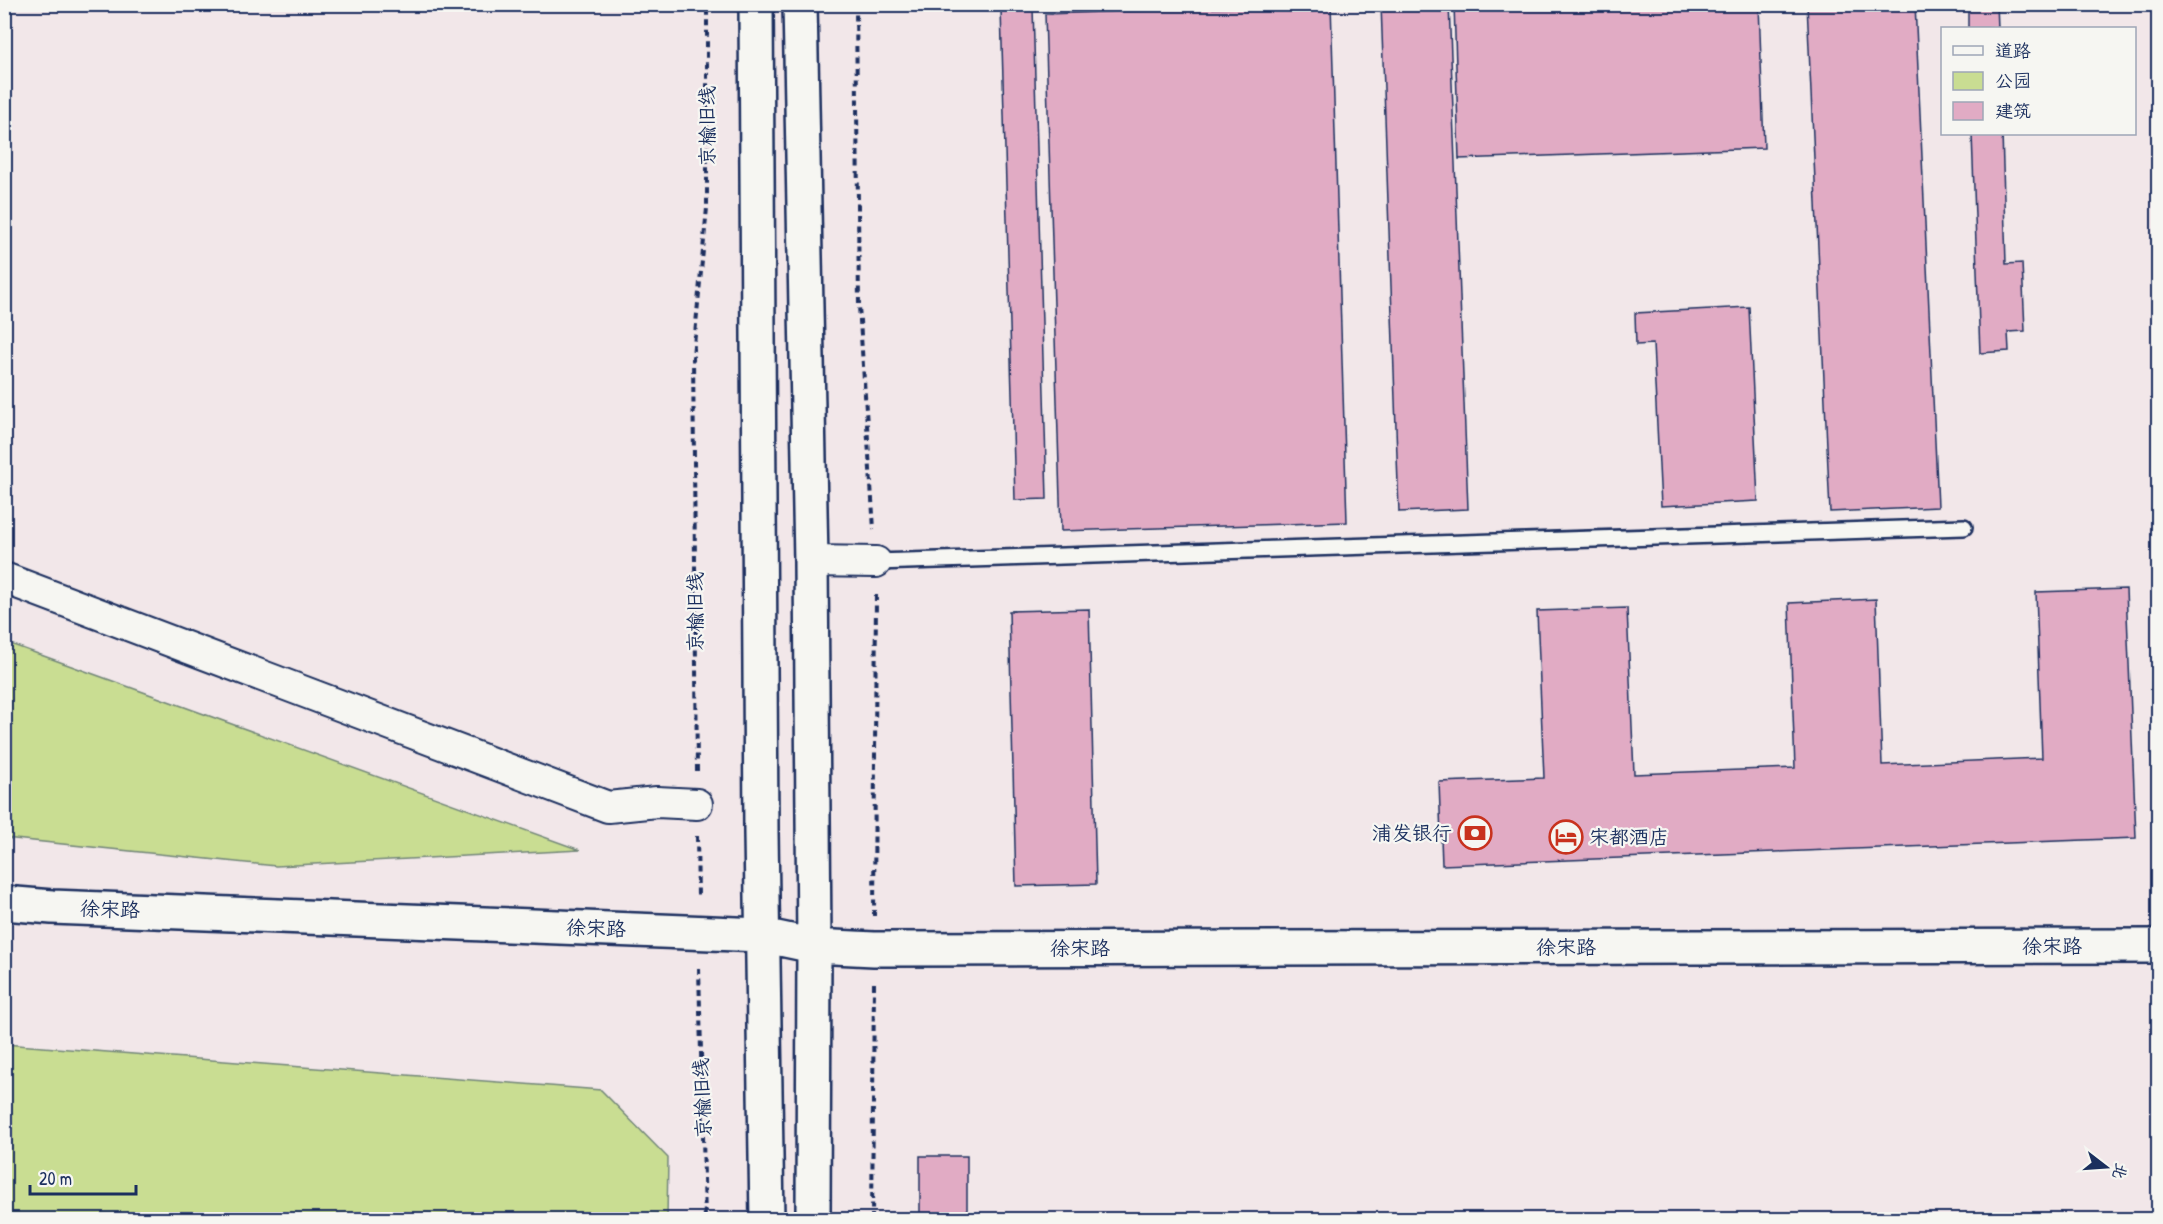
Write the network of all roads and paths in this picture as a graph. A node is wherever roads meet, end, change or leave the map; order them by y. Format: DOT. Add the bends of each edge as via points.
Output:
graph roads {
  1 [pos="706,4"];
  2 [pos="756,4"];
  3 [pos="800,4"];
  4 [pos="856,4"];
  5 [pos="1964,527"];
  6 [pos="811,561"];
  7 [pos="876,562"];
  8 [pos="4,578"];
  9 [pos="697,804"];
  10 [pos="4,903"];
  11 [pos="698,932"];
  12 [pos="762,935"];
  13 [pos="814,946"];
  14 [pos="2158,946"];
  15 [pos="874,949"];
  16 [pos="705,1220"];
  17 [pos="767,1220"];
  18 [pos="813,1220"];
  19 [pos="872,1220"];
  1 -- 9 [label="path, 京榆旧线" via="707,208 693,356"];
  2 -- 12 [label="main road"];
  3 -- 6 [label="main road"];
  4 -- 7 [label="path" via="859,306"];
  5 -- 7 [label="lane"];
  6 -- 7 [label="street"];
  6 -- 13 [label="main road"];
  7 -- 15 [label="path"];
  8 -- 9 [label="street" via="609,807 657,802"];
  9 -- 11 [label="path, 京榆旧线"];
  10 -- 11 [label="main road, 徐宋路"];
  11 -- 12 [label="main road, 徐宋路"];
  11 -- 16 [label="path, 京榆旧线"];
  12 -- 13 [label="main road, 徐宋路"];
  12 -- 17 [label="main road"];
  13 -- 15 [label="main road, 徐宋路"];
  13 -- 18 [label="main road"];
  14 -- 15 [label="main road, 徐宋路"];
  15 -- 19 [label="path"];
}
